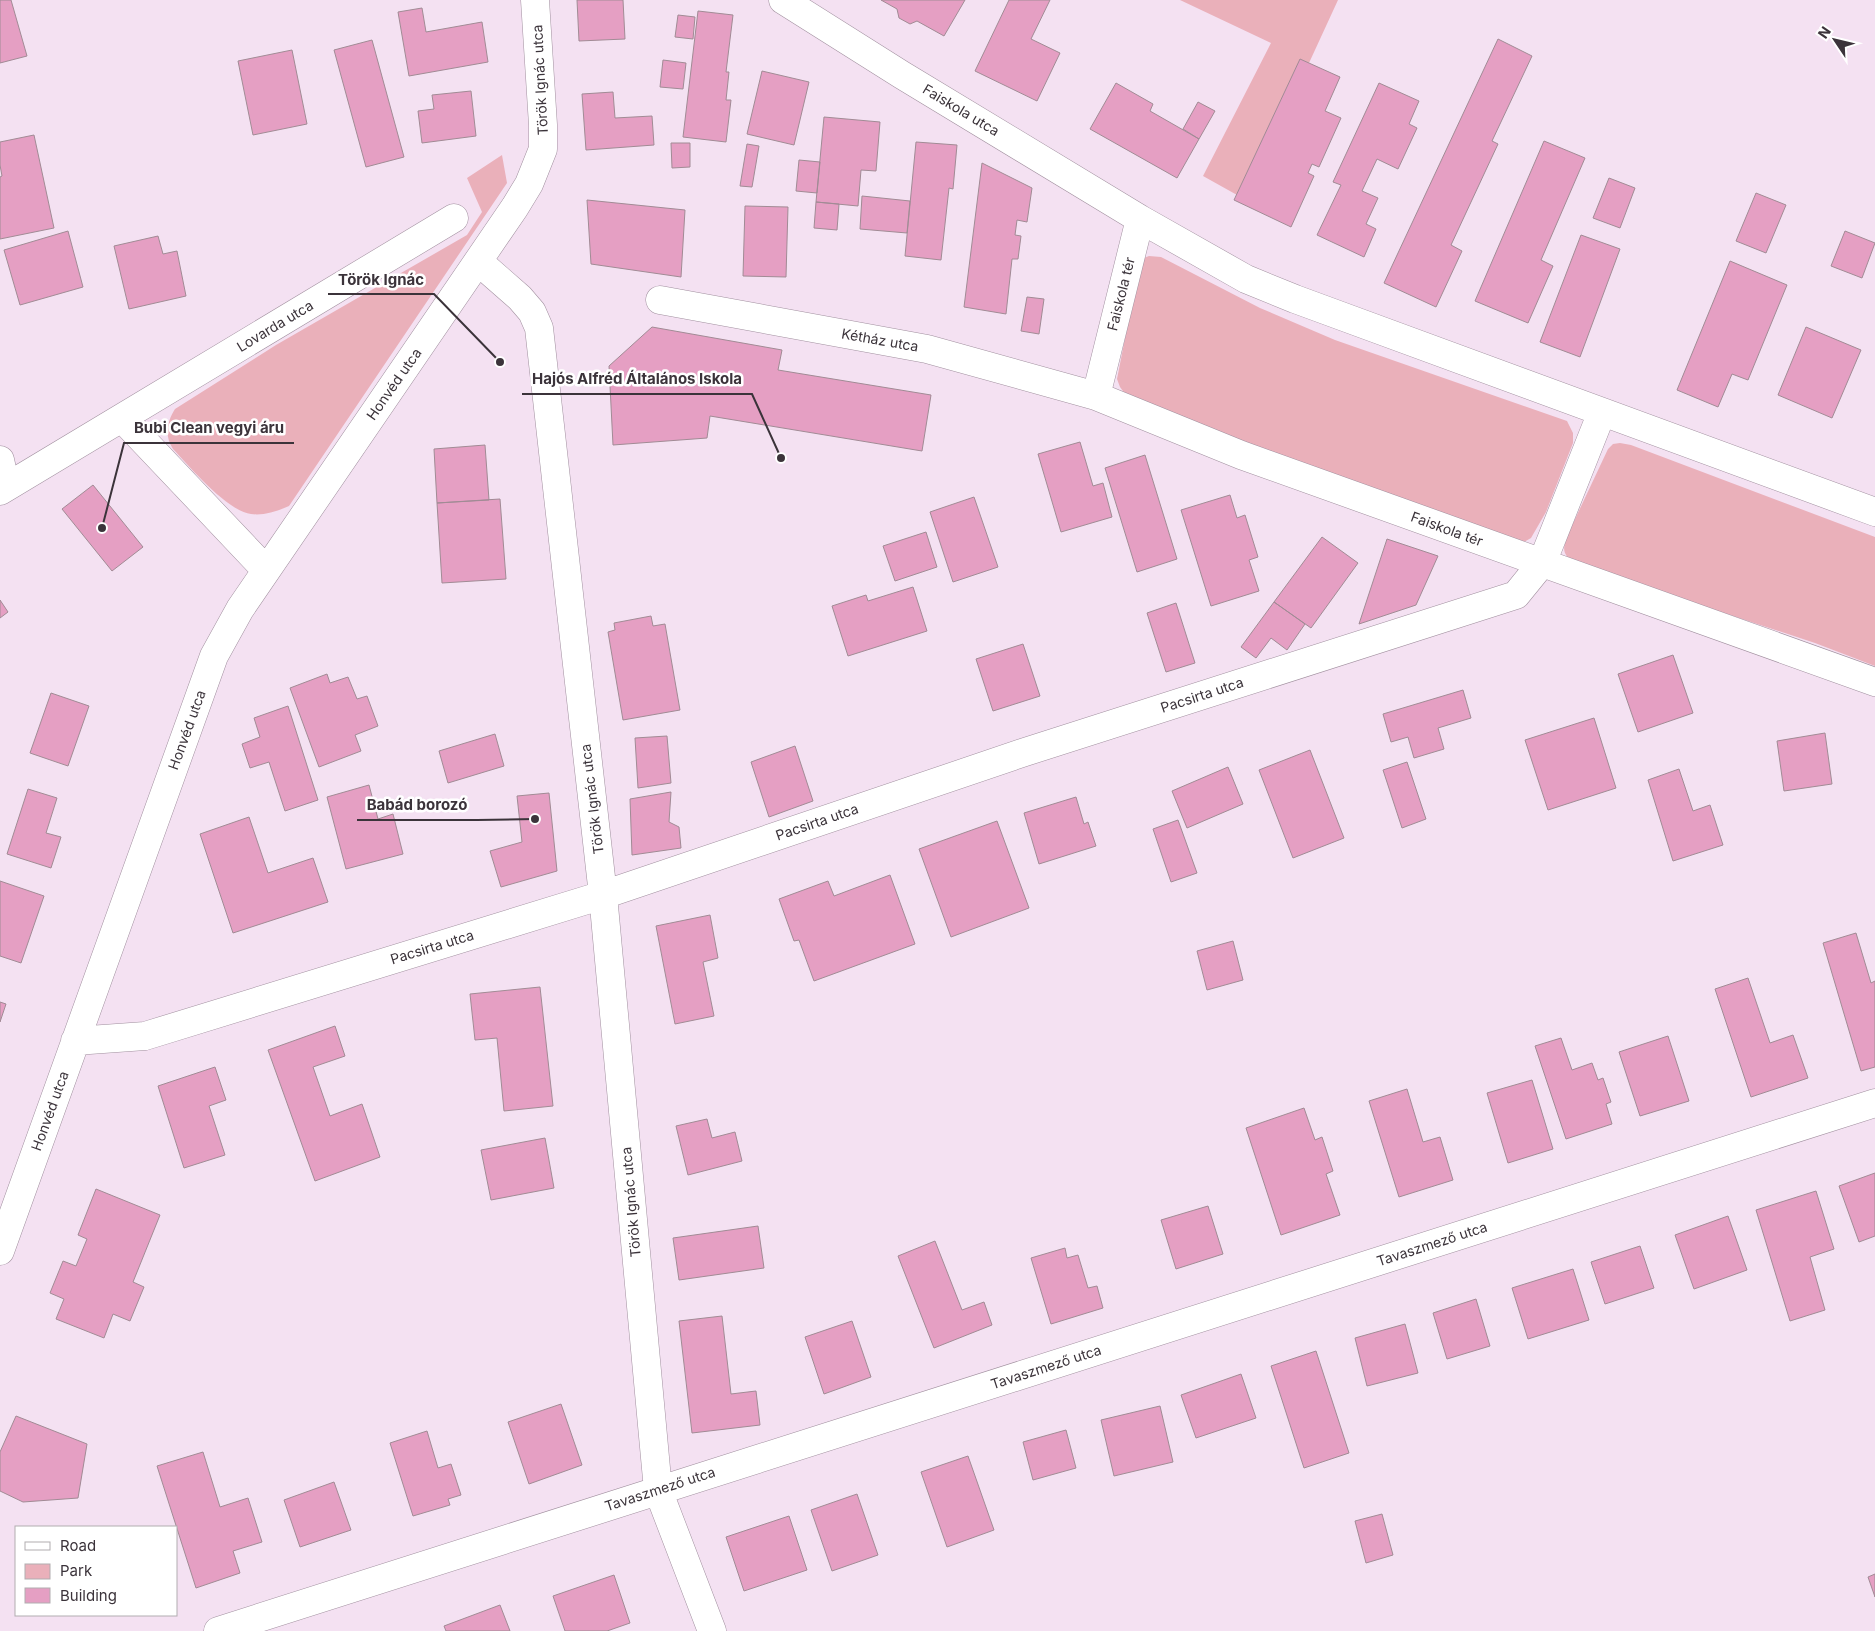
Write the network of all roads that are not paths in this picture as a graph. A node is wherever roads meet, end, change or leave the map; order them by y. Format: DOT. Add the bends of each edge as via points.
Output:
graph roads {
  1 [pos="535,0"];
  2 [pos="783,0"];
  3 [pos="454,218"];
  4 [pos="1140,219"];
  5 [pos="479,262"];
  6 [pos="660,300"];
  7 [pos="1096,396"];
  8 [pos="1602,412"];
  9 [pos="122,418"];
  10 [pos="0,460"];
  11 [pos="3,489"];
  12 [pos="1875,512"];
  13 [pos="1542,563"];
  14 [pos="266,570"];
  15 [pos="1875,682"];
  16 [pos="603,895"];
  17 [pos="75,1041"];
  18 [pos="1875,1103"];
  19 [pos="0,1251"];
  20 [pos="658,1490"];
  21 [pos="218,1631"];
  22 [pos="712,1631"];
  1 -- 5 [label="street, Török Ignác utca" via="543,149 529,184"];
  2 -- 4 [label="street, Faiskola utca"];
  3 -- 9 [label="street, Lovarda utca"];
  4 -- 7 [label="street, Faiskola tér"];
  4 -- 8 [label="street" via="1246,278 1295,299"];
  5 -- 14 [label="street, Honvéd utca"];
  5 -- 16 [label="street, Török Ignác utca" via="520,298 532,312 539,328"];
  6 -- 7 [label="street, Kétház utca" via="927,349"];
  7 -- 13 [label="street, Faiskola tér" via="1241,455"];
  8 -- 12 [label="street"];
  8 -- 13 [label="street"];
  9 -- 11 [label="street, Lovarda utca"];
  9 -- 14 [label="street"];
  10 -- 11 [label="street"];
  13 -- 15 [label="street, Faiskola tér"];
  13 -- 16 [label="street, Pacsirta utca" via="1516,595 1025,752"];
  14 -- 17 [label="street, Honvéd utca" via="240,608 214,656"];
  16 -- 17 [label="street, Pacsirta utca" via="145,1036"];
  16 -- 20 [label="street, Török Ignác utca"];
  17 -- 19 [label="street, Honvéd utca"];
  18 -- 20 [label="street, Tavaszmező utca"];
  20 -- 21 [label="street, Tavaszmező utca"];
  20 -- 22 [label="street, Török Ignác utca"];
}
